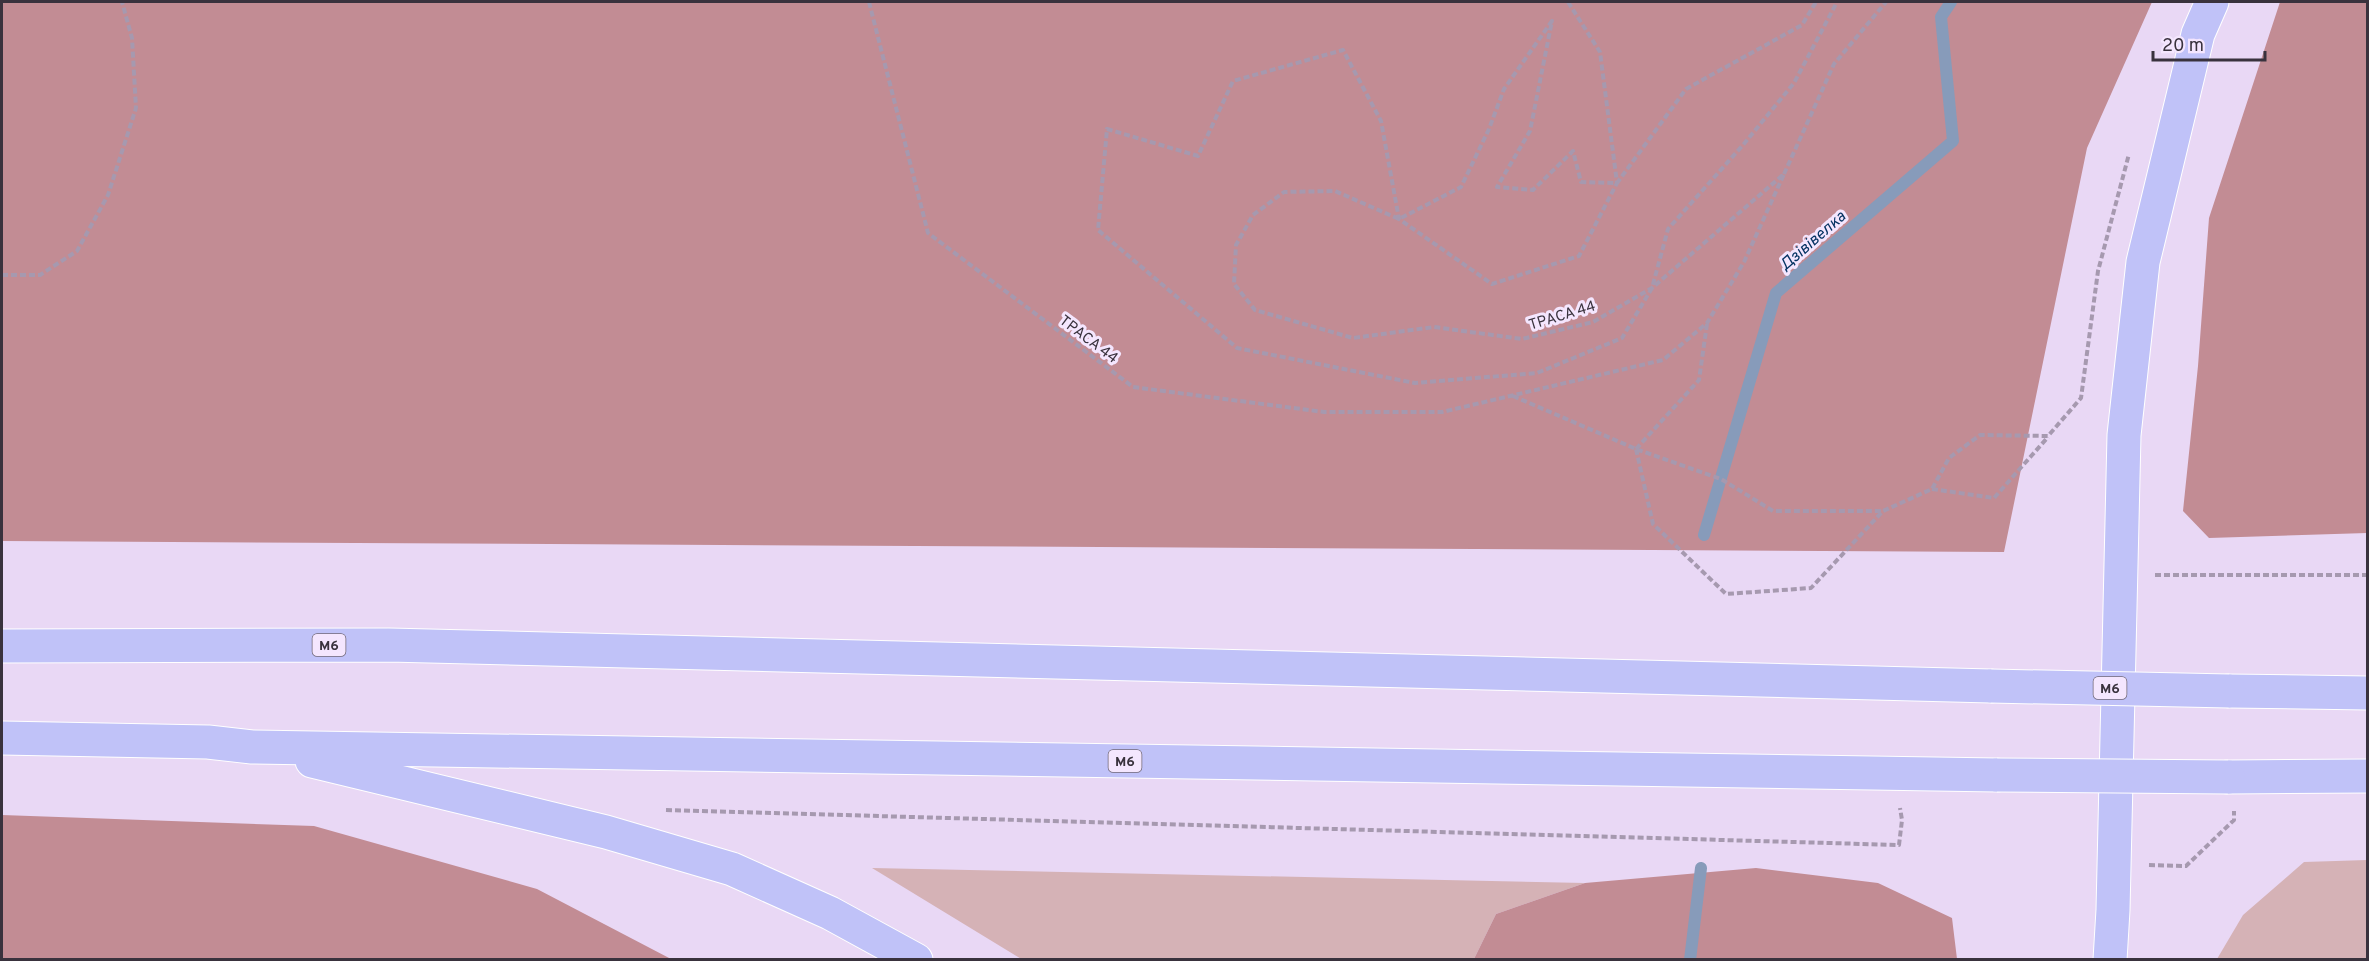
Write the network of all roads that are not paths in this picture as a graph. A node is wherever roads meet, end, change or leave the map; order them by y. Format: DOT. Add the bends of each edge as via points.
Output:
graph roads {
  1 [pos="2212,2"];
  2 [pos="2,646"];
  3 [pos="2367,693"];
  4 [pos="2,738"];
  5 [pos="252,747"];
  6 [pos="2367,776"];
  7 [pos="916,960"];
  8 [pos="2110,960"];
  1 -- 8 [label="highway" via="2198,34 2144,262 2125,424"];
  2 -- 3 [label="highway, М6, bridge" via="389,645"];
  4 -- 5 [label="highway, М6" via="208,742"];
  5 -- 6 [label="highway, М6, bridge" via="1997,775"];
  5 -- 7 [label="highway" via="606,832 732,869 830,913"];
}
